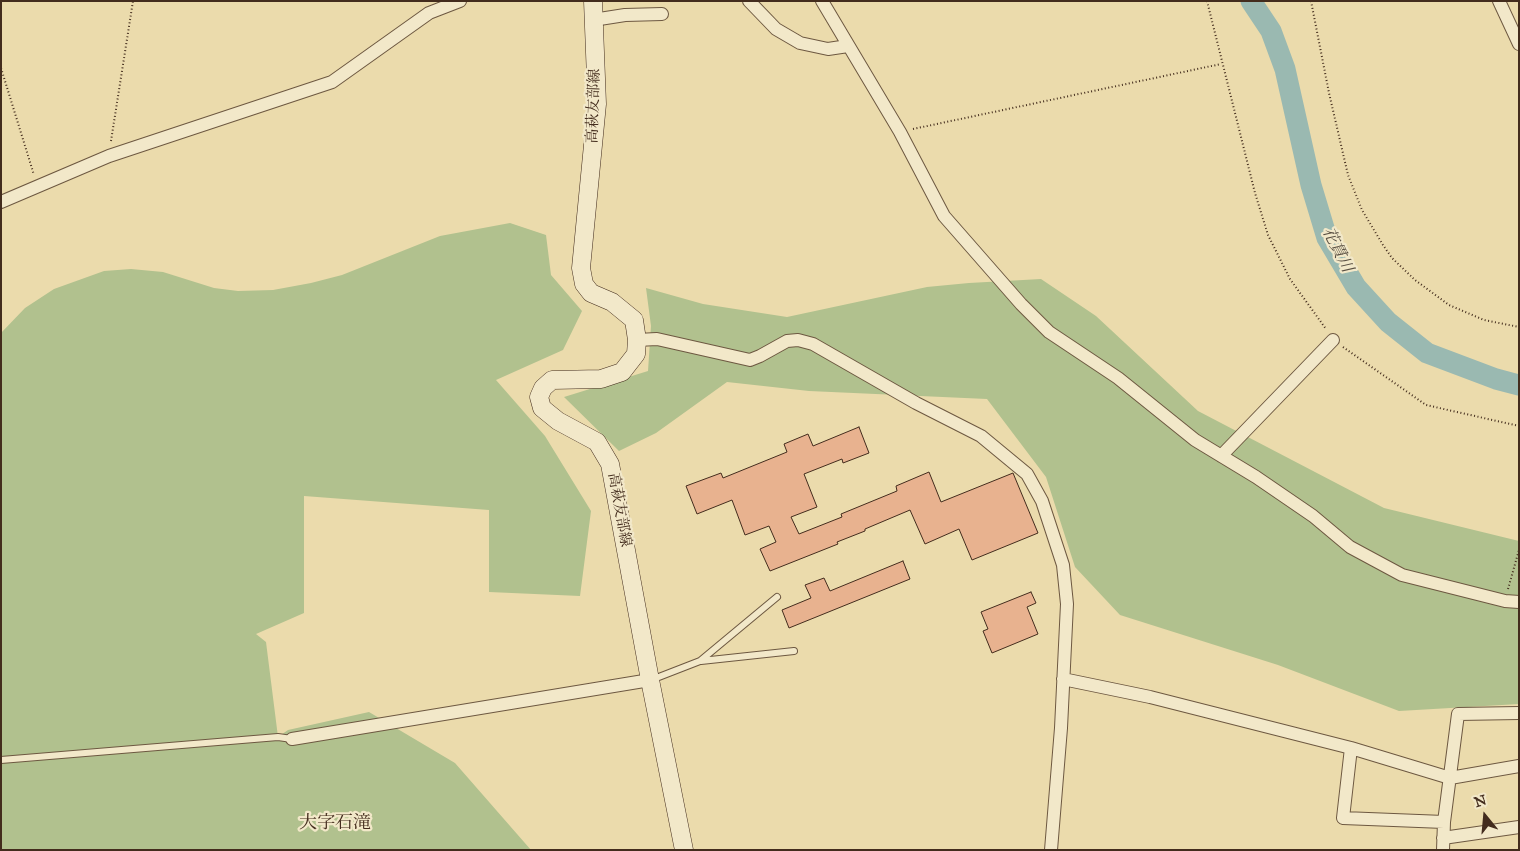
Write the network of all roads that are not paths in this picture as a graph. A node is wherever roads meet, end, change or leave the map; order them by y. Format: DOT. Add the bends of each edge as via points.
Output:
graph roads {
  1 [pos="460,1"];
  2 [pos="592,1"];
  3 [pos="749,1"];
  4 [pos="822,1"];
  5 [pos="1499,1"];
  6 [pos="662,14"];
  7 [pos="593,20"];
  8 [pos="1519,44"];
  9 [pos="848,46"];
  10 [pos="1,202"];
  11 [pos="638,340"];
  12 [pos="1333,340"];
  13 [pos="1221,456"];
  14 [pos="776,597"];
  15 [pos="1519,602"];
  16 [pos="794,651"];
  17 [pos="700,661"];
  18 [pos="1062,679"];
  19 [pos="650,680"];
  20 [pos="1519,713"];
  21 [pos="292,739"];
  22 [pos="1351,748"];
  23 [pos="1,760"];
  24 [pos="1519,766"];
  25 [pos="1450,778"];
  26 [pos="1444,822"];
  27 [pos="1519,826"];
  28 [pos="1443,844"];
  29 [pos="684,850"];
  30 [pos="1050,850"];
  1 -- 10 [label="street" via="429,13 332,82 109,156"];
  2 -- 7 [label="main road, 高萩友部線"];
  3 -- 9 [label="street" via="776,29 800,43 828,49"];
  4 -- 9 [label="street"];
  5 -- 8 [label="street"];
  6 -- 7 [label="street"];
  7 -- 11 [label="main road, 高萩友部線" via="597,104 581,268 584,284 592,293 612,302 634,320"];
  9 -- 13 [label="street" via="900,132 944,216 1021,304 1049,332 1118,378"];
  11 -- 18 [label="street" via="657,339 750,360 787,341 814,344 981,436 1027,474 1042,501 1063,565 1067,604"];
  11 -- 19 [label="main road, 高萩友部線" via="636,354 622,372 601,379 552,380 539,397 542,408 558,421 597,442 610,464"];
  12 -- 13 [label="street"];
  13 -- 15 [label="street" via="1313,516 1350,547 1402,575"];
  14 -- 17 [label="lane"];
  16 -- 17 [label="lane"];
  17 -- 19 [label="lane"];
  18 -- 22 [label="street" via="1150,697"];
  18 -- 30 [label="street"];
  19 -- 21 [label="street"];
  19 -- 29 [label="main road, 高萩友部線"];
  20 -- 25 [label="street" via="1458,714"];
  21 -- 23 [label="lane" via="278,737"];
  22 -- 25 [label="street"];
  22 -- 26 [label="street" via="1343,818"];
  24 -- 25 [label="street"];
  25 -- 26 [label="street"];
  26 -- 28 [label="street"];
  27 -- 28 [label="street"];
}
